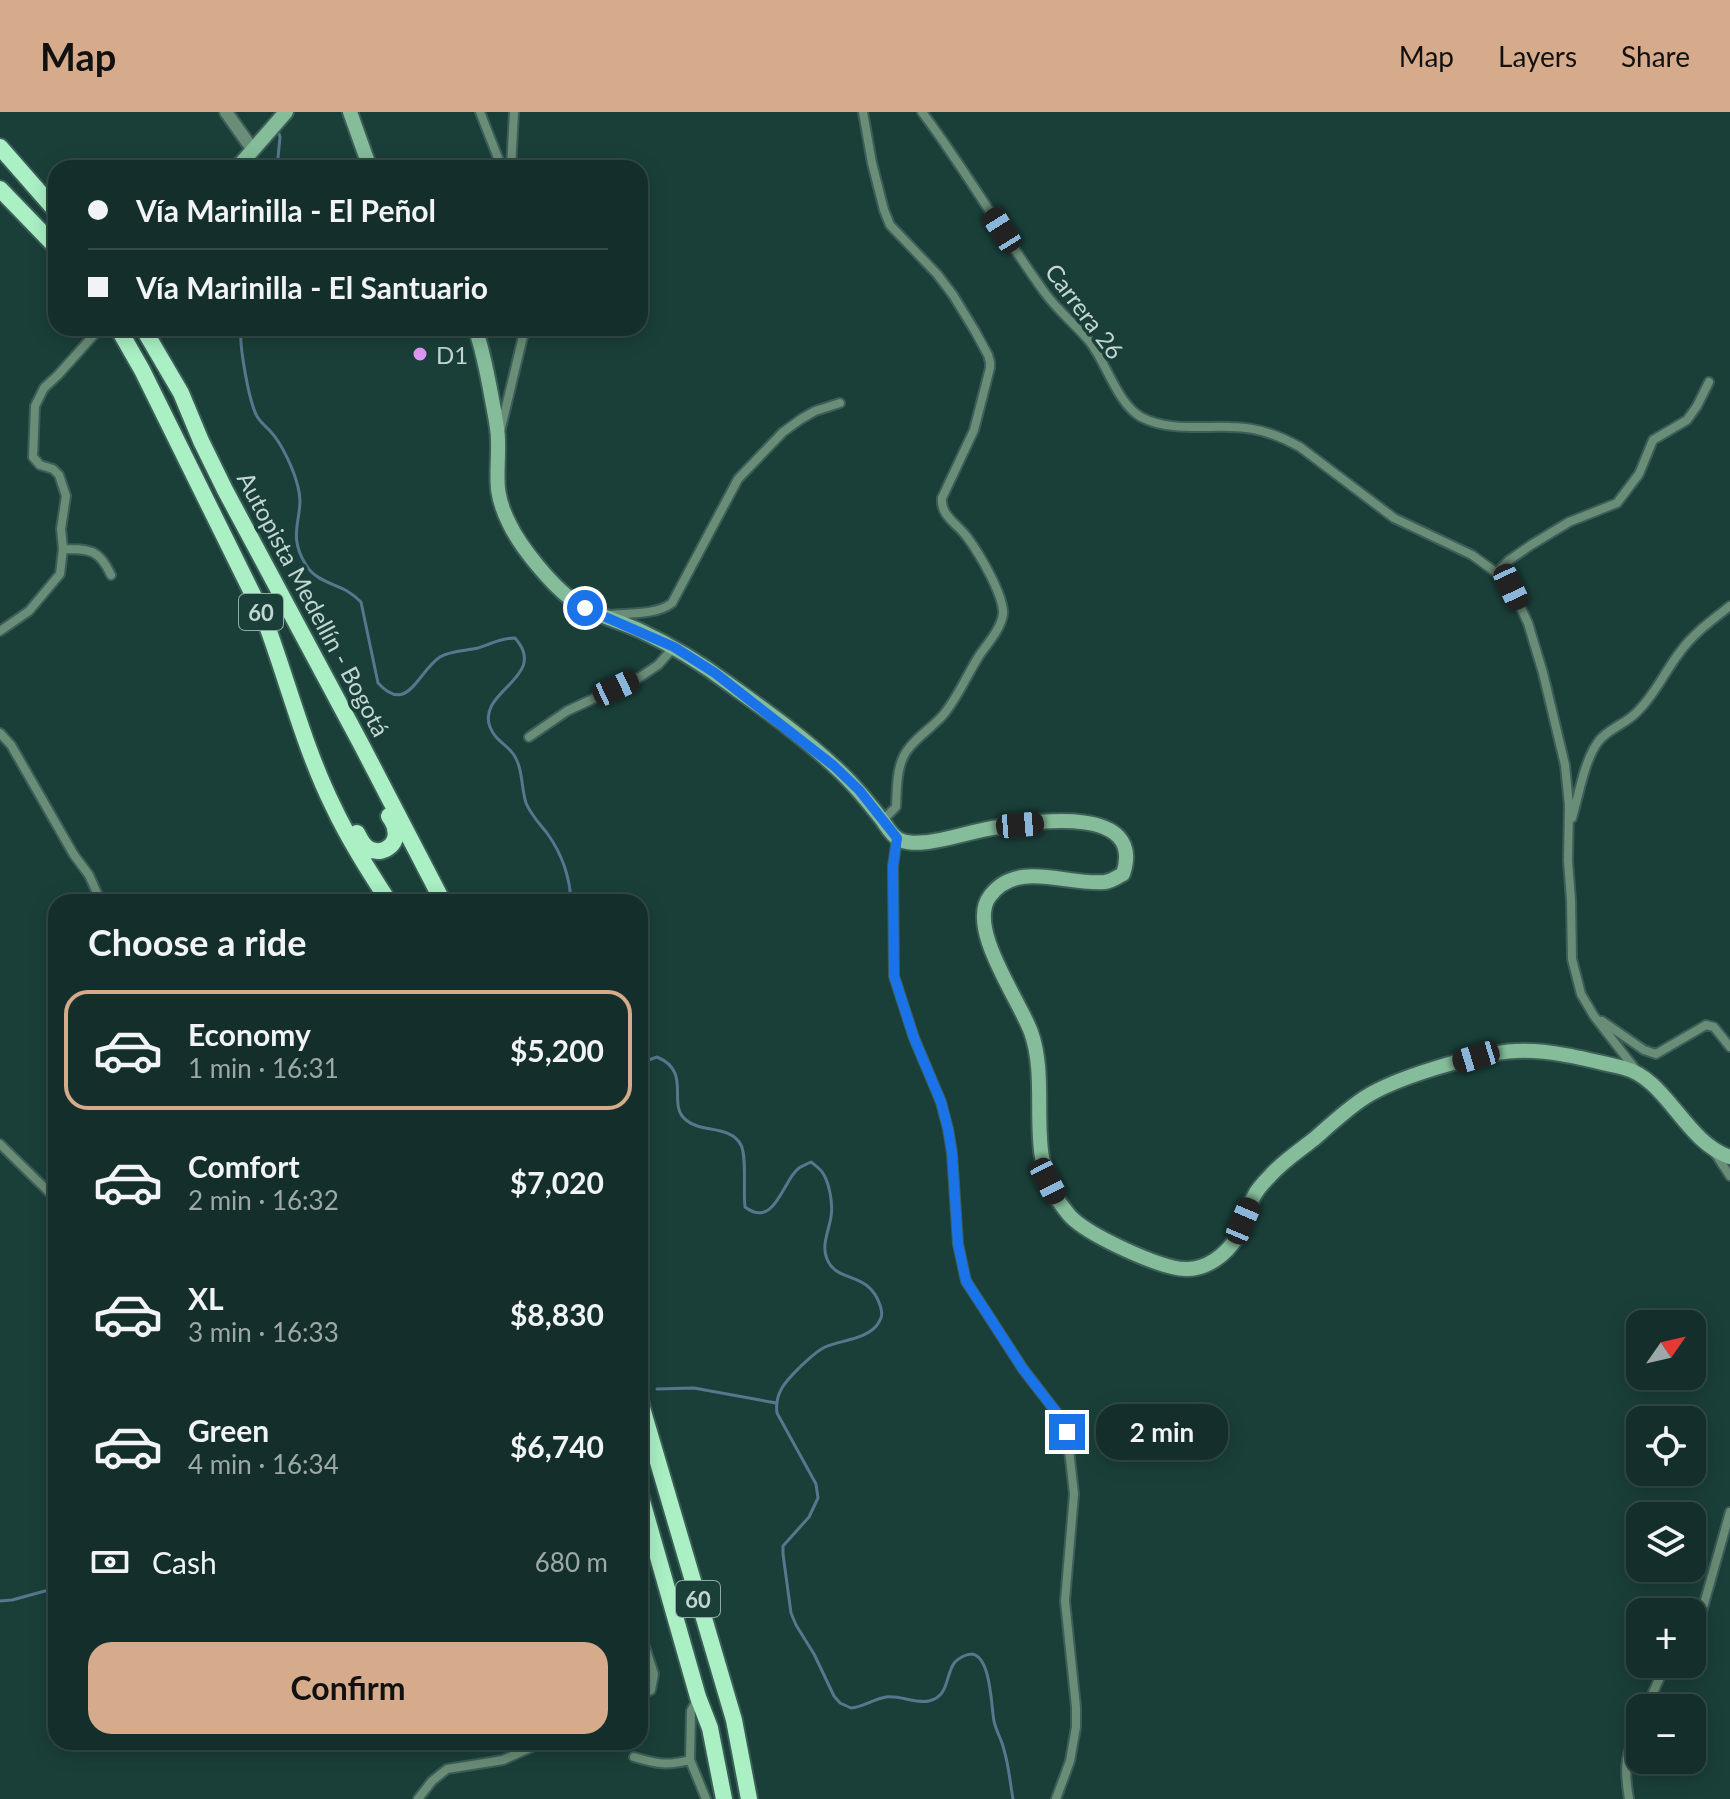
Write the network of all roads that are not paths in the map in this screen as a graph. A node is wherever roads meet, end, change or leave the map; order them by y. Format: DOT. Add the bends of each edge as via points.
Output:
graph roads {
  1 [pos="226,112"];
  2 [pos="286,112"];
  3 [pos="350,112"];
  4 [pos="480,112"];
  5 [pos="514,112"];
  6 [pos="863,112"];
  7 [pos="922,112"];
  8 [pos="0,147"];
  9 [pos="253,150"];
  10 [pos="244,160"];
  11 [pos="367,160"];
  12 [pos="499,160"];
  13 [pos="511,160"];
  14 [pos="0,189"];
  15 [pos="48,202"];
  16 [pos="48,239"];
  17 [pos="93,336"];
  18 [pos="123,336"];
  19 [pos="148,336"];
  20 [pos="477,336"];
  21 [pos="523,336"];
  22 [pos="1709,382"];
  23 [pos="840,403"];
  24 [pos="498,439"];
  25 [pos="63,549"];
  26 [pos="1496,573"];
  27 [pos="111,575"];
  28 [pos="1730,606"];
  29 [pos="600,615"];
  30 [pos="0,631"];
  31 [pos="674,647"];
  32 [pos="0,733"];
  33 [pos="304,734"];
  34 [pos="529,737"];
  35 [pos="361,744"];
  36 [pos="883,820"];
  37 [pos="1569,830"];
  38 [pos="897,838"];
  39 [pos="97,894"];
  40 [pos="384,894"];
  41 [pos="439,894"];
  42 [pos="1594,1016"];
  43 [pos="1730,1047"];
  44 [pos="1641,1076"];
  45 [pos="0,1144"];
  46 [pos="1711,1148"];
  47 [pos="1730,1157"];
  48 [pos="1730,1176"];
  49 [pos="48,1191"];
  50 [pos="648,1428"];
  51 [pos="1730,1512"];
  52 [pos="648,1522"];
  53 [pos="1706,1598"];
  54 [pos="648,1656"];
  55 [pos="648,1691"];
  56 [pos="698,1697"];
  57 [pos="525,1750"];
  58 [pos="634,1757"];
  59 [pos="690,1760"];
  60 [pos="1626,1774"];
  61 [pos="418,1799"];
  62 [pos="706,1799"];
  63 [pos="724,1799"];
  64 [pos="749,1799"];
  65 [pos="1056,1799"];
  66 [pos="1629,1799"];
  1 -- 9 [label="street"];
  2 -- 9 [label="main road"];
  3 -- 11 [label="main road"];
  4 -- 12 [label="street"];
  5 -- 13 [label="street"];
  6 -- 36 [label="street" via="890,225 953,295 988,355 990,368 974,430 941,505 972,544 1003,612 948,709 904,755 896,807"];
  7 -- 26 [label="street, Carrera 26" via="1047,297 1091,343 1138,416 1156,423 1254,429 1285,439 1394,518 1472,555"];
  8 -- 15 [label="highway"];
  9 -- 10 [label="main road"];
  14 -- 16 [label="highway"];
  17 -- 25 [label="street" via="44,388 35,406 33,457 59,475 66,496"];
  18 -- 33 [label="highway, Autopista Medellín - Bogotá / 60" via="251,588"];
  19 -- 35 [label="highway, Autopista Medellín - Bogotá / 60"];
  20 -- 24 [label="main road"];
  21 -- 24 [label="street"];
  22 -- 26 [label="street" via="1687,420 1653,440 1639,474 1617,503 1569,522"];
  23 -- 29 [label="street" via="815,411 783,432 738,479 672,603 656,610"];
  24 -- 29 [label="main road" via="496,482 510,526 559,589"];
  25 -- 27 [label="street" via="96,553"];
  25 -- 30 [label="street" via="54,583 29,611"];
  26 -- 37 [label="street, Carrera 26" via="1511,587 1523,611 1543,673 1565,765"];
  28 -- 37 [label="street" via="1680,651 1637,712 1599,739"];
  29 -- 31 [label="main road"];
  31 -- 34 [label="street" via="640,677 567,711"];
  31 -- 36 [label="main road" via="834,766"];
  32 -- 39 [label="street"];
  33 -- 35 [label="highway" via="320,748 361,840 378,852 391,846 396,832 362,764"];
  33 -- 40 [label="highway, Autopista Medellín - Bogotá / 60" via="332,804"];
  35 -- 41 [label="highway, Autopista Medellín - Bogotá / 60"];
  36 -- 38 [label="main road"];
  37 -- 42 [label="street, Carrera 26" via="1572,959 1581,994"];
  38 -- 44 [label="main road" via="929,842 998,827 1064,821 1108,828 1122,842 1127,854 1123,874 1108,882 1033,875 1001,886 984,905 986,939 1036,1047 1041,1157 1057,1199 1071,1217 1097,1234 1174,1268 1207,1265 1224,1253 1271,1174 1364,1098 1402,1080 1476,1057 1519,1051 1628,1069"];
  38 -- 65 [label="street" via="894,976 948,1129 966,1281 1067,1432 1074,1494 1065,1601 1076,1727"];
  42 -- 43 [label="street" via="1656,1054 1706,1025"];
  42 -- 44 [label="street, Carrera 26"];
  44 -- 46 [label="main road"];
  45 -- 49 [label="street"];
  46 -- 47 [label="main road"];
  46 -- 48 [label="street"];
  50 -- 64 [label="highway, 60" via="734,1720"];
  51 -- 53 [label="street"];
  52 -- 56 [label="highway, 60"];
  54 -- 55 [label="street" via="654,1674"];
  56 -- 59 [label="street" via="691,1711"];
  56 -- 63 [label="highway, 60"];
  57 -- 61 [label="street" via="503,1760 447,1769"];
  58 -- 59 [label="street" via="671,1765"];
  59 -- 62 [label="street"];
  60 -- 66 [label="street"];
}
